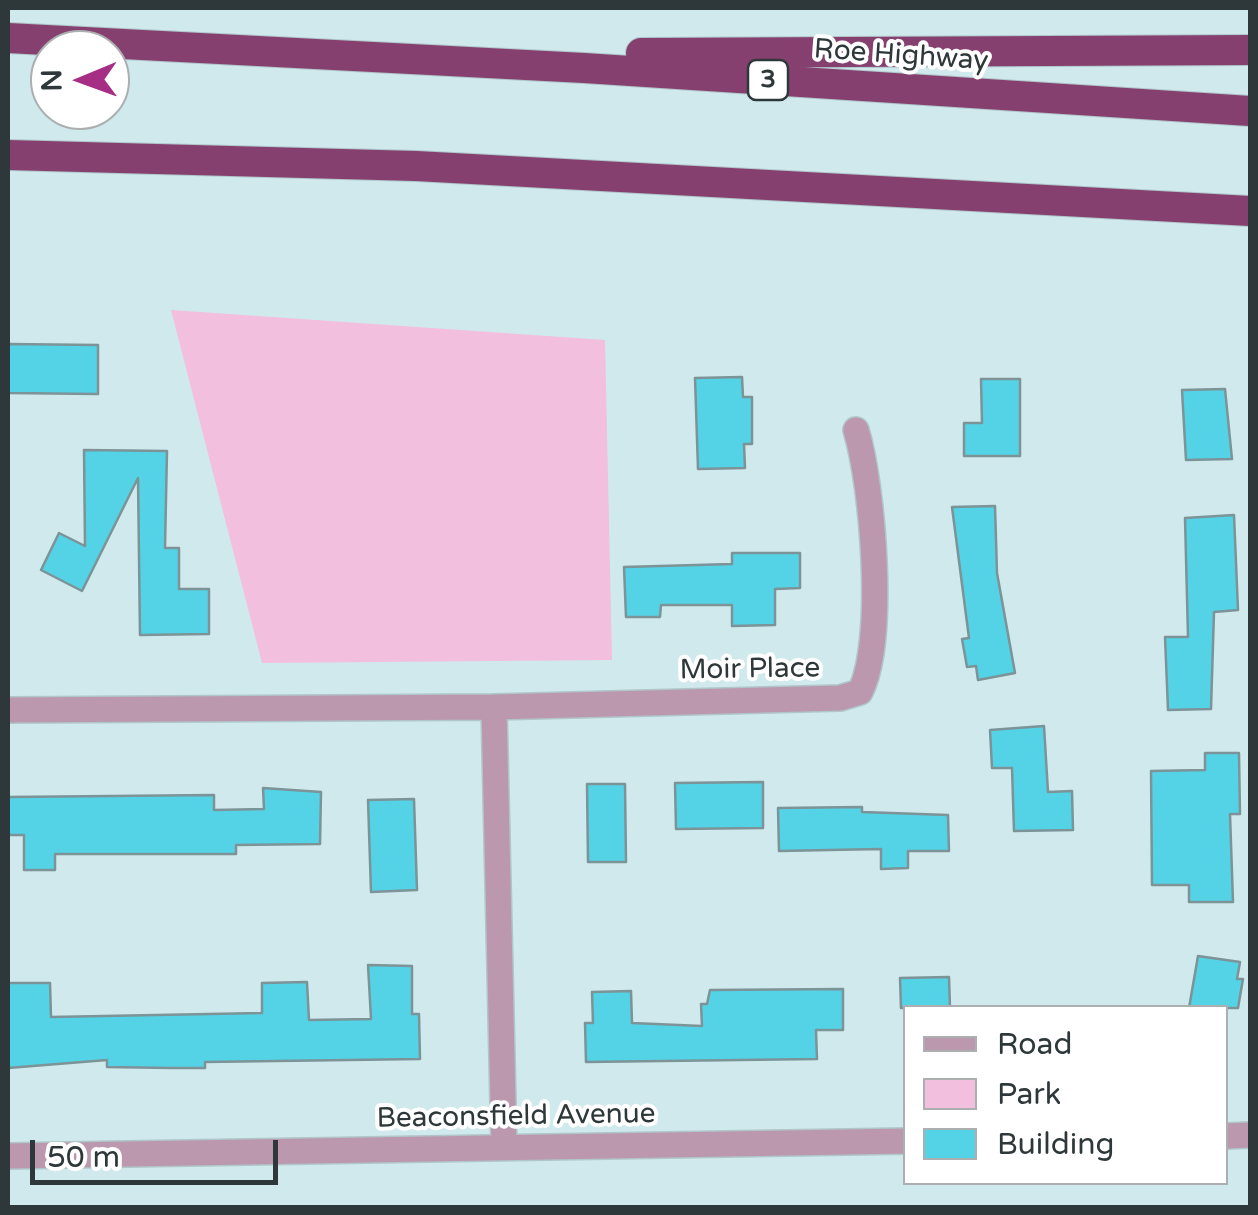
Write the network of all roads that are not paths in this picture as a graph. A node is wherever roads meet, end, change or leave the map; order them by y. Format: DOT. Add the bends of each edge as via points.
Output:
graph roads {
  1 [pos="8,38"];
  2 [pos="1250,50"];
  3 [pos="348,54"];
  4 [pos="1250,111"];
  5 [pos="8,155"];
  6 [pos="1250,211"];
  7 [pos="856,430"];
  8 [pos="494,707"];
  9 [pos="8,710"];
  10 [pos="903,1141"];
  11 [pos="504,1148"];
  12 [pos="8,1156"];
  1 -- 3 [label="highway, Roe Highway / 3"];
  2 -- 3 [label="highway"];
  3 -- 4 [label="highway, Roe Highway / 3"];
  5 -- 6 [label="highway" via="416,166"];
  7 -- 8 [label="street, Moir Place" via="869,490 873,638 860,692 840,698"];
  8 -- 9 [label="street, Moir Place"];
  8 -- 11 [label="street"];
  10 -- 11 [label="street, Beaconsfield Avenue"];
  11 -- 12 [label="street, Beaconsfield Avenue"];
}
